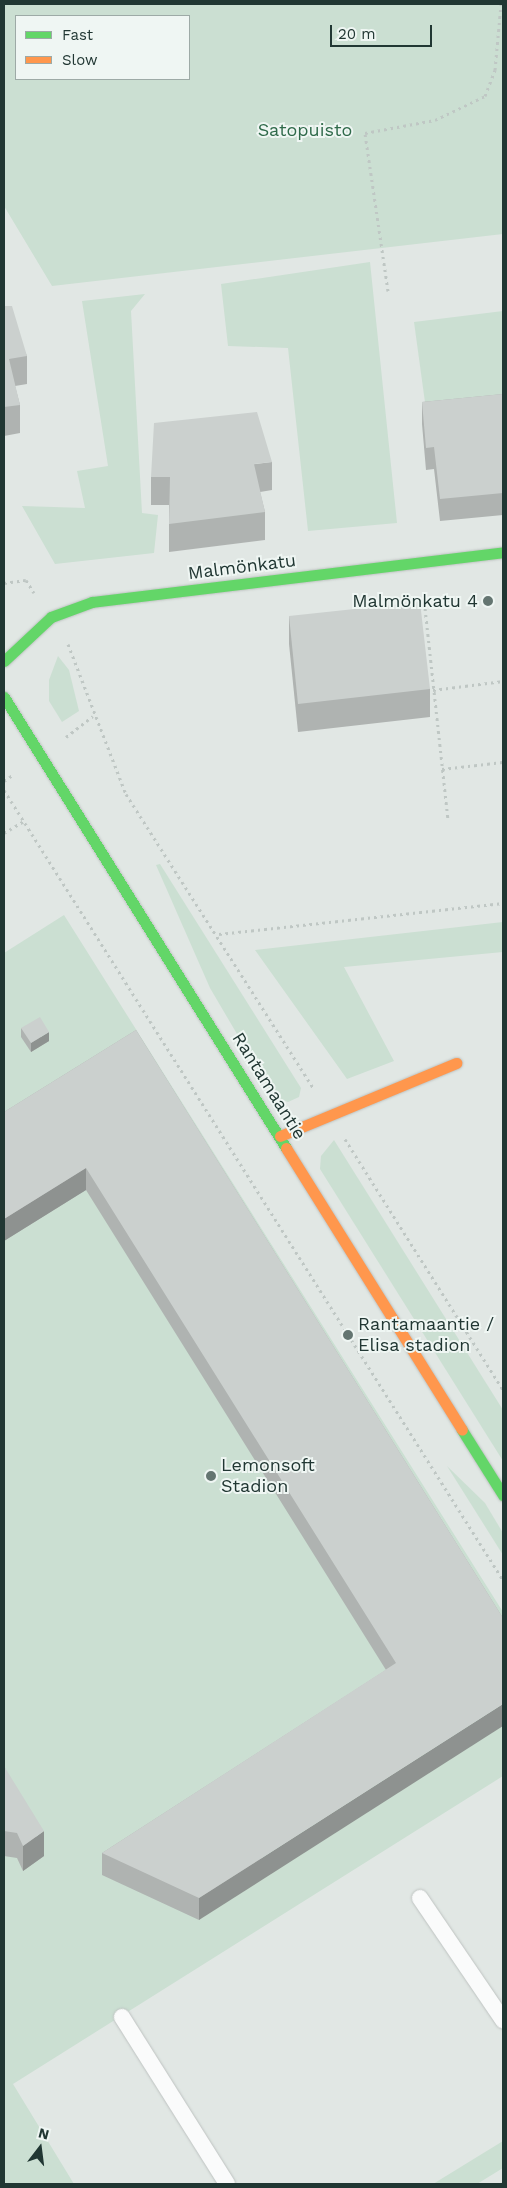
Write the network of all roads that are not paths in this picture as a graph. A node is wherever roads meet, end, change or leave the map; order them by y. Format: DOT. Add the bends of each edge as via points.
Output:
graph roads {
  1 [pos="503,552"];
  2 [pos="4,661"];
  3 [pos="4,697"];
  4 [pos="456,1064"];
  5 [pos="280,1136"];
  6 [pos="503,1495"];
  7 [pos="420,1898"];
  8 [pos="122,2017"];
  9 [pos="503,2020"];
  10 [pos="227,2184"];
  1 -- 2 [label="main road, Malmönkatu" via="92,602 50,617"];
  3 -- 5 [label="main road, Rantamaantie"];
  4 -- 5 [label="main road" via="328,1112"];
  5 -- 6 [label="main road, Rantamaantie"];
  7 -- 9 [label="lane"];
  8 -- 10 [label="lane"];
}
